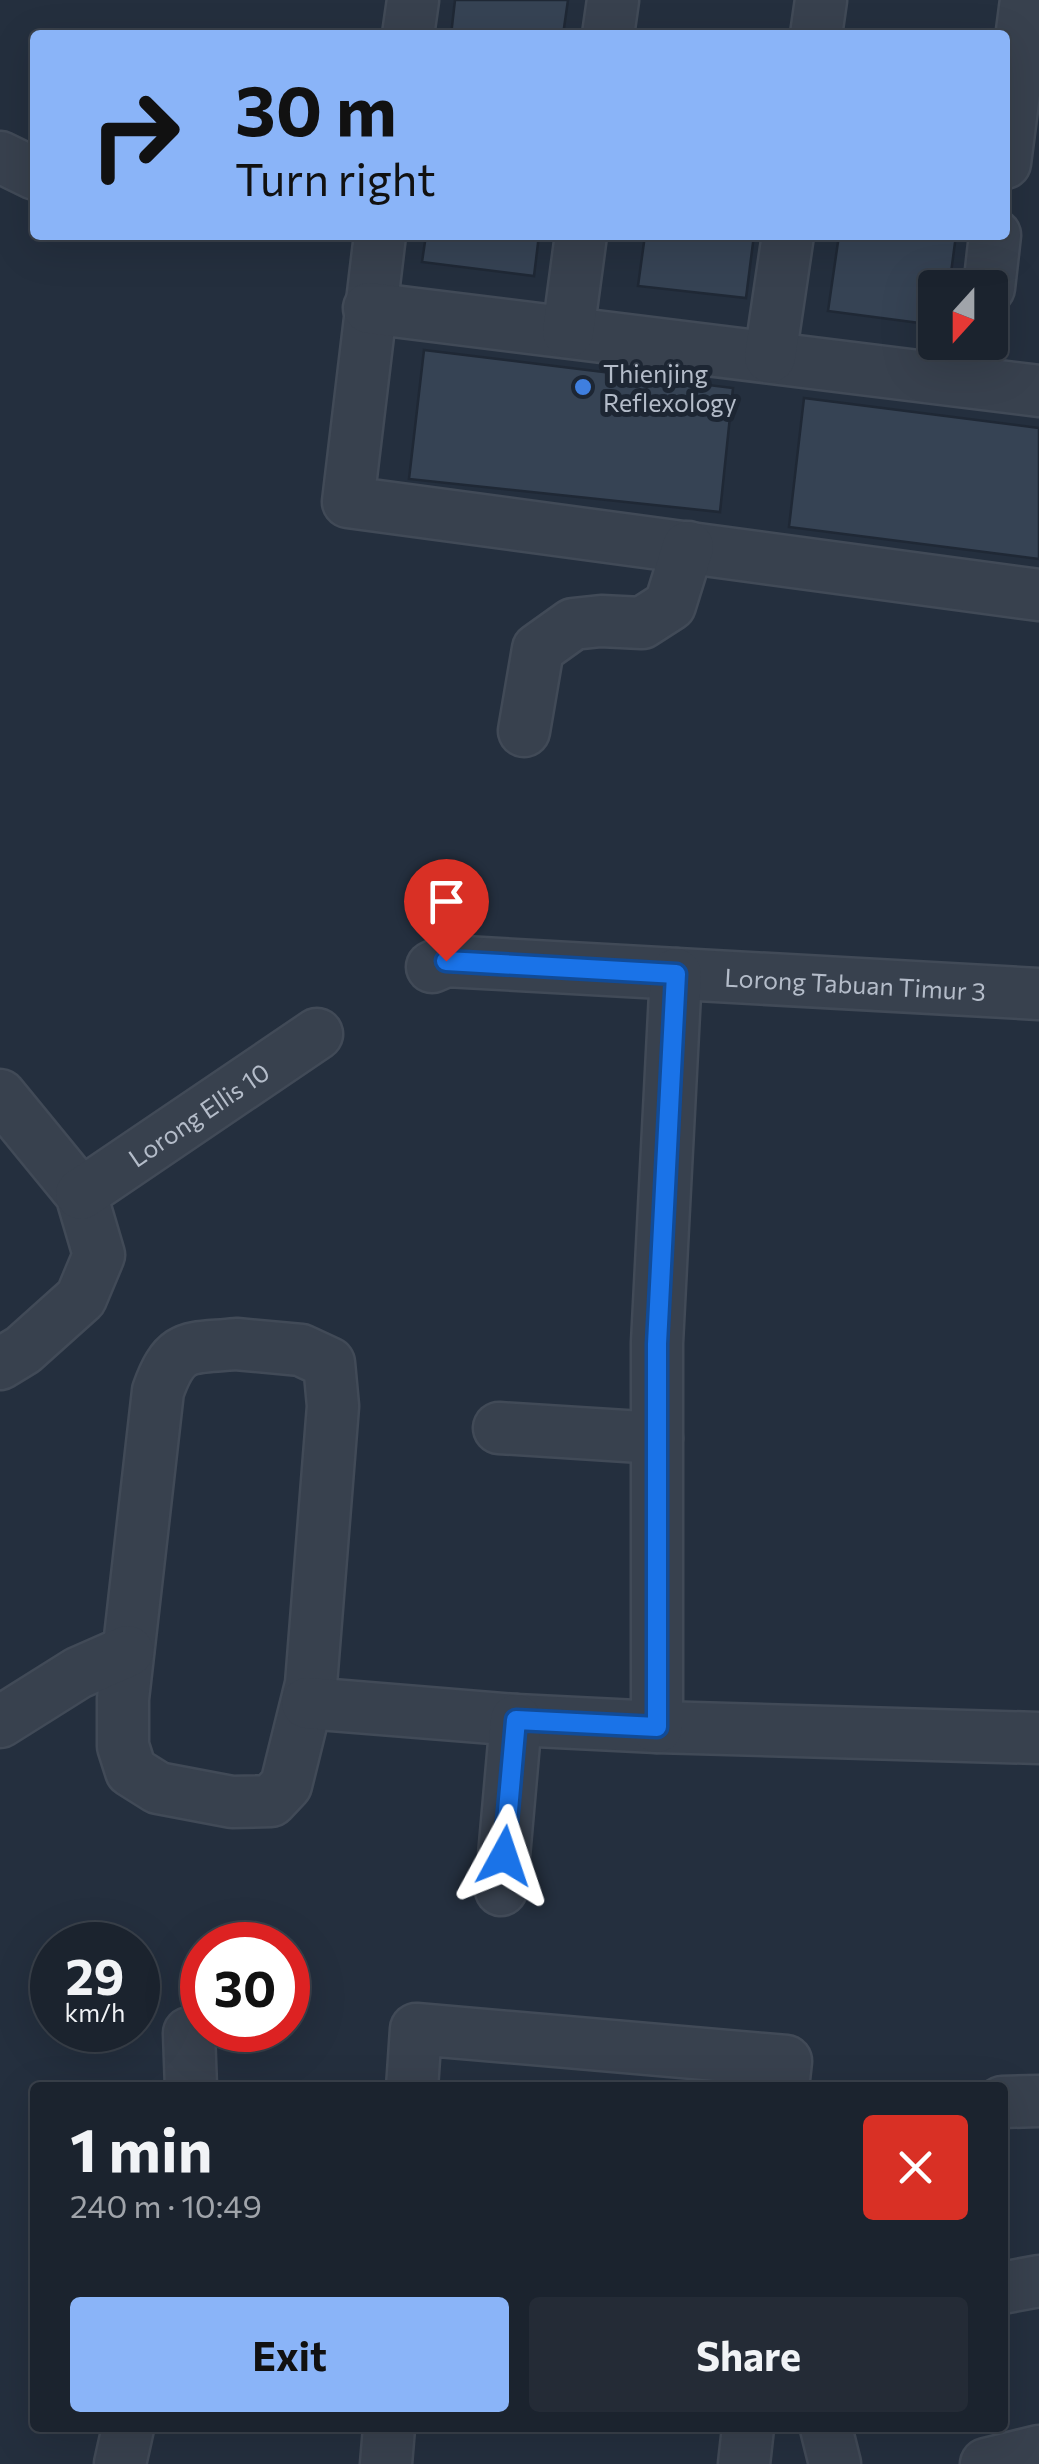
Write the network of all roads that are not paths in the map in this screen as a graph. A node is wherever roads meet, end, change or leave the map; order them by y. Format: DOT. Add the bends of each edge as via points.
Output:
graph roads {
  1 [pos="413,0"];
  2 [pos="613,0"];
  3 [pos="821,0"];
  4 [pos="1026,0"];
  5 [pos="409,30"];
  6 [pos="609,30"];
  7 [pos="817,30"];
  8 [pos="1010,124"];
  9 [pos="0,157"];
  10 [pos="1010,164"];
  11 [pos="1039,167"];
  12 [pos="30,172"];
  13 [pos="379,240"];
  14 [pos="580,240"];
  15 [pos="787,240"];
  16 [pos="995,240"];
  17 [pos="991,270"];
  18 [pos="370,308"];
  19 [pos="568,332"];
  20 [pos="770,358"];
  21 [pos="978,363"];
  22 [pos="1039,391"];
  23 [pos="688,547"];
  24 [pos="1039,596"];
  25 [pos="524,731"];
  26 [pos="432,967"];
  27 [pos="676,974"];
  28 [pos="1039,994"];
  29 [pos="318,1034"];
  30 [pos="0,1094"];
  31 [pos="81,1194"];
  32 [pos="0,1364"];
  33 [pos="499,1428"];
  34 [pos="657,1438"];
  35 [pos="128,1651"];
  36 [pos="307,1703"];
  37 [pos="516,1720"];
  38 [pos="0,1722"];
  39 [pos="657,1727"];
  40 [pos="1039,1738"];
  41 [pos="501,1890"];
  42 [pos="189,2052"];
  43 [pos="191,2082"];
  44 [pos="412,2082"];
  45 [pos="784,2082"];
  46 [pos="1008,2102"];
  47 [pos="1039,2102"];
  48 [pos="1039,2281"];
  49 [pos="1008,2287"];
  50 [pos="127,2432"];
  51 [pos="389,2432"];
  52 [pos="748,2432"];
  53 [pos="827,2432"];
  54 [pos="1039,2450"];
  55 [pos="120,2464"];
  56 [pos="386,2464"];
  57 [pos="744,2464"];
  58 [pos="836,2464"];
  59 [pos="986,2464"];
  1 -- 5 [label="street"];
  2 -- 6 [label="street"];
  3 -- 7 [label="street"];
  4 -- 8 [label="street"];
  9 -- 12 [label="street"];
  10 -- 11 [label="street"];
  13 -- 18 [label="street"];
  14 -- 19 [label="street"];
  15 -- 20 [label="street"];
  16 -- 17 [label="street"];
  18 -- 19 [label="street"];
  18 -- 23 [label="street" via="348,502"];
  19 -- 20 [label="street"];
  20 -- 21 [label="street"];
  21 -- 22 [label="street"];
  23 -- 24 [label="street"];
  23 -- 25 [label="street" via="670,605 642,623 573,624 538,649"];
  26 -- 27 [label="street, Lorong Tabuan Timur 3" via="446,961"];
  27 -- 28 [label="street, Lorong Tabuan Timur 3"];
  27 -- 34 [label="street"];
  29 -- 31 [label="street, Lorong Ellis 10"];
  30 -- 31 [label="street"];
  31 -- 32 [label="street" via="99,1255 82,1298"];
  33 -- 34 [label="street"];
  34 -- 39 [label="street"];
  35 -- 36 [label="street" via="123,1746 131,1771 158,1788 232,1802 271,1801 286,1785"];
  35 -- 36 [label="street" via="158,1391 168,1362 186,1350 236,1344 301,1350 329,1362 333,1406"];
  35 -- 38 [label="street" via="78,1673"];
  36 -- 37 [label="street"];
  37 -- 39 [label="street"];
  37 -- 41 [label="street"];
  39 -- 40 [label="street"];
  42 -- 43 [label="street"];
  44 -- 45 [label="street" via="416,2030 786,2061"];
  46 -- 47 [label="street"];
  48 -- 49 [label="street"];
  50 -- 55 [label="street"];
  51 -- 56 [label="street"];
  52 -- 57 [label="street"];
  53 -- 58 [label="street"];
  54 -- 59 [label="street"];
}
